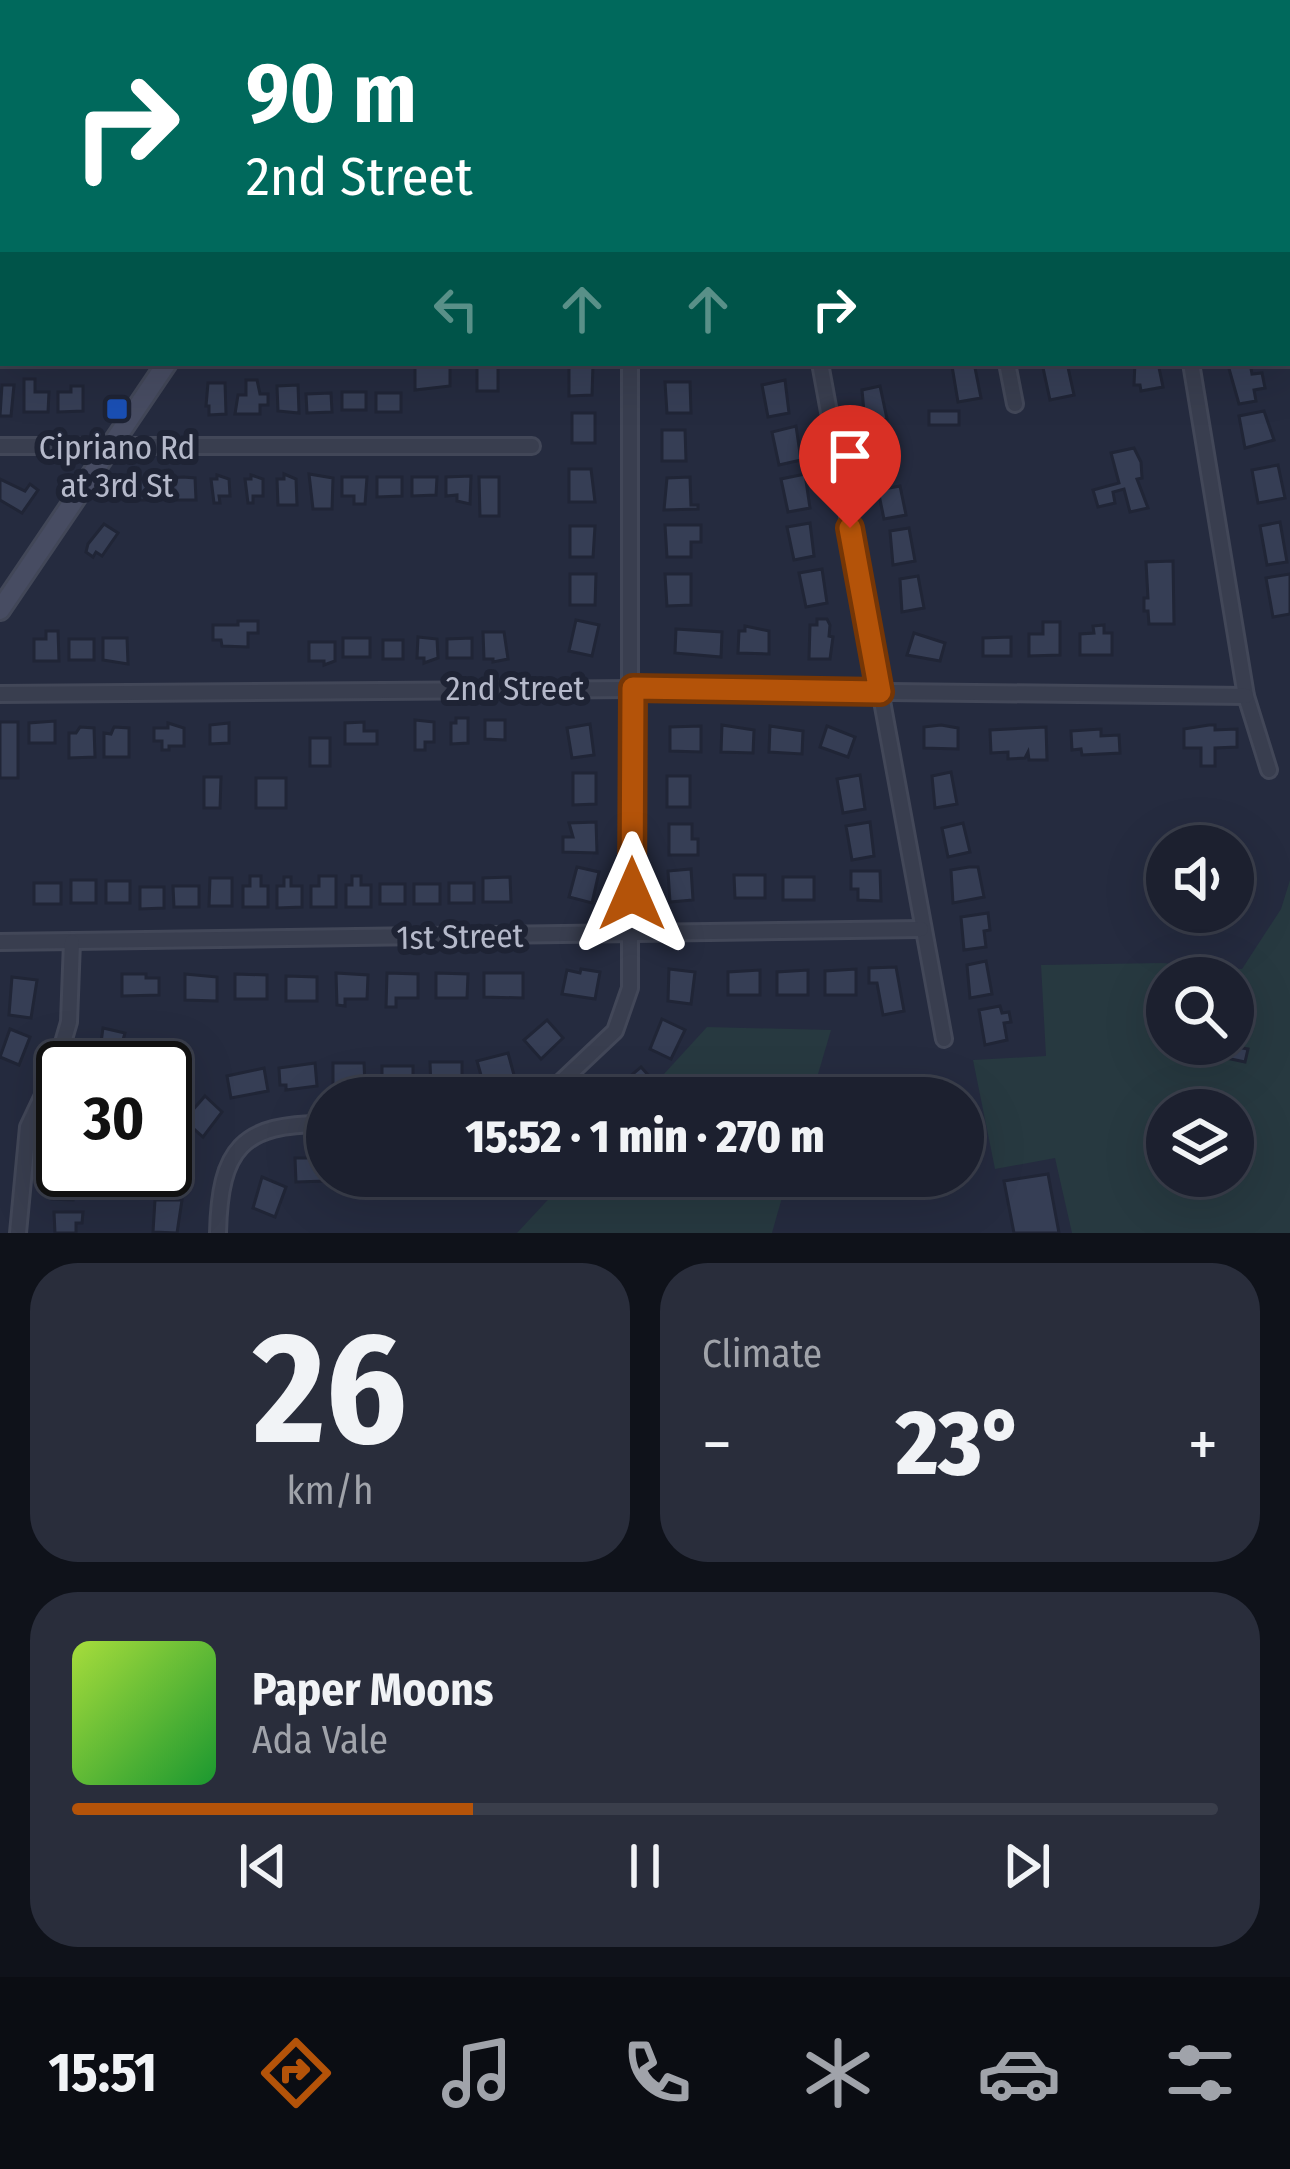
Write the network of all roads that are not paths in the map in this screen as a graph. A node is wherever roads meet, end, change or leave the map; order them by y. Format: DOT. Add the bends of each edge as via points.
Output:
graph roads {
  1 [pos="165,366"];
  2 [pos="630,366"];
  3 [pos="821,366"];
  4 [pos="1007,366"];
  5 [pos="1191,366"];
  6 [pos="1015,404"];
  7 [pos="0,446"];
  8 [pos="112,446"];
  9 [pos="532,446"];
  10 [pos="0,610"];
  11 [pos="633,688"];
  12 [pos="880,692"];
  13 [pos="0,694"];
  14 [pos="1246,696"];
  15 [pos="1269,770"];
  16 [pos="921,929"];
  17 [pos="632,935"];
  18 [pos="0,942"];
  19 [pos="72,942"];
  20 [pos="944,1040"];
  21 [pos="566,1077"];
  22 [pos="306,1125"];
  23 [pos="18,1233"];
  24 [pos="218,1233"];
  1 -- 8 [label="street"];
  2 -- 11 [label="street"];
  3 -- 12 [label="street"];
  4 -- 6 [label="street"];
  5 -- 14 [label="street"];
  7 -- 8 [label="street"];
  8 -- 9 [label="street"];
  8 -- 10 [label="street"];
  11 -- 12 [label="street, 2nd Street"];
  11 -- 13 [label="street, 2nd Street"];
  11 -- 17 [label="street"];
  12 -- 14 [label="street, 2nd Street"];
  12 -- 16 [label="street"];
  14 -- 15 [label="street"];
  16 -- 17 [label="street, 1st Street"];
  16 -- 20 [label="street"];
  17 -- 19 [label="street, 1st Street"];
  17 -- 21 [label="street" via="628,1002 615,1031"];
  18 -- 19 [label="street, 1st Street"];
  19 -- 23 [label="street" via="69,1022 28,1127"];
  22 -- 24 [label="street" via="270,1127 244,1144 220,1187"];
}
